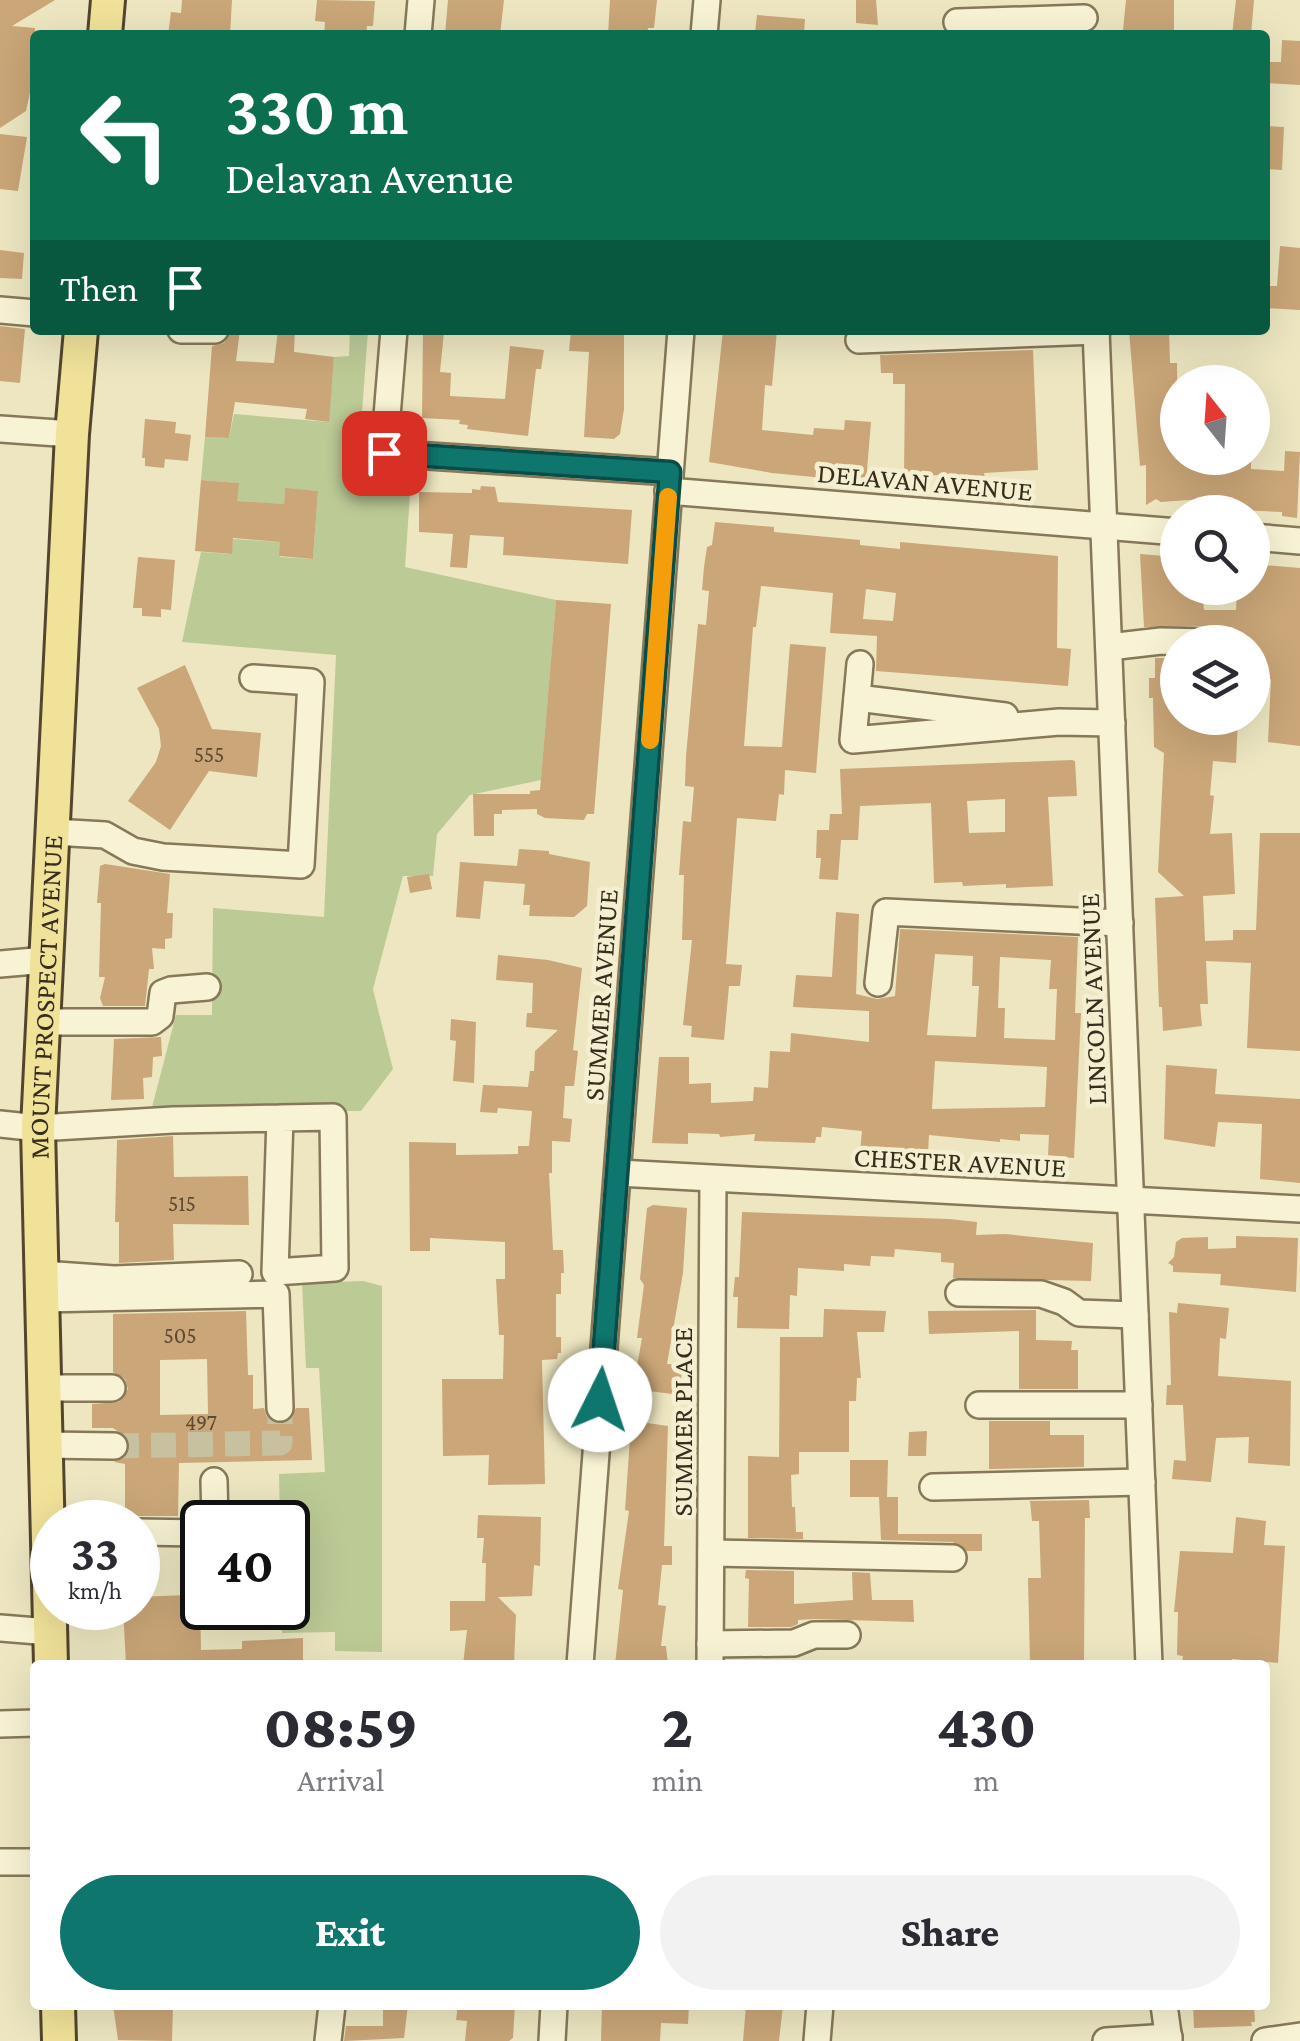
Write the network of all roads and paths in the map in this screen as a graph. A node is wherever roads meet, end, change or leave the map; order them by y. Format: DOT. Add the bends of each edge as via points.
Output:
graph roads {
  1 [pos="108,0"];
  2 [pos="420,0"];
  3 [pos="706,0"];
  4 [pos="1084,18"];
  5 [pos="957,22"];
  6 [pos="105,30"];
  7 [pos="418,30"];
  8 [pos="704,30"];
  9 [pos="0,310"];
  10 [pos="30,313"];
  11 [pos="80,335"];
  12 [pos="394,335"];
  13 [pos="681,335"];
  14 [pos="978,335"];
  15 [pos="1096,335"];
  16 [pos="859,340"];
  17 [pos="0,428"];
  18 [pos="72,434"];
  19 [pos="669,481"];
  20 [pos="1104,527"];
  21 [pos="1160,531"];
  22 [pos="1270,539"];
  23 [pos="1300,541"];
  24 [pos="1160,641"];
  25 [pos="1109,647"];
  26 [pos="860,664"];
  27 [pos="253,678"];
  28 [pos="857,698"];
  29 [pos="1059,722"];
  30 [pos="1112,723"];
  31 [pos="53,832"];
  32 [pos="1120,923"];
  33 [pos="46,960"];
  34 [pos="0,964"];
  35 [pos="878,982"];
  36 [pos="207,987"];
  37 [pos="44,1022"];
  38 [pos="280,1118"];
  39 [pos="0,1124"];
  40 [pos="38,1128"];
  41 [pos="618,1173"];
  42 [pos="713,1178"];
  43 [pos="1131,1200"];
  44 [pos="1300,1209"];
  45 [pos="239,1274"];
  46 [pos="42,1286"];
  47 [pos="959,1293"];
  48 [pos="1135,1315"];
  49 [pos="44,1388"];
  50 [pos="112,1388"];
  51 [pos="979,1405"];
  52 [pos="1139,1405"];
  53 [pos="280,1408"];
  54 [pos="46,1445"];
  55 [pos="114,1446"];
  56 [pos="214,1480"];
  57 [pos="1142,1482"];
  58 [pos="933,1487"];
  59 [pos="49,1500"];
  60 [pos="214,1500"];
  61 [pos="711,1553"];
  62 [pos="953,1558"];
  63 [pos="0,1628"];
  64 [pos="50,1632"];
  65 [pos="847,1635"];
  66 [pos="710,1654"];
  67 [pos="50,1660"];
  68 [pos="580,1660"];
  69 [pos="1149,1660"];
  70 [pos="0,1724"];
  71 [pos="30,1724"];
  72 [pos="0,1862"];
  73 [pos="30,1862"];
  74 [pos="58,2010"];
  75 [pos="331,2010"];
  76 [pos="554,2010"];
  77 [pos="820,2010"];
  78 [pos="1165,2010"];
  79 [pos="1300,2036"];
  80 [pos="1169,2039"];
  81 [pos="59,2041"];
  82 [pos="328,2041"];
  83 [pos="552,2041"];
  84 [pos="817,2041"];
  85 [pos="1106,2041"];
  86 [pos="1265,2041"];
  1 -- 6 [label="main road"];
  2 -- 7 [label="street"];
  3 -- 8 [label="street"];
  4 -- 5 [label="street"];
  9 -- 10 [label="street"];
  11 -- 18 [label="main road, MOUNT PROSPECT AVENUE"];
  12 -- 19 [label="street, DELAVAN AVENUE" via="384,453"];
  13 -- 19 [label="street, SUMMER AVENUE"];
  14 -- 16 [label="street"];
  15 -- 20 [label="street, LINCOLN AVENUE"];
  17 -- 18 [label="street"];
  18 -- 31 [label="main road, MOUNT PROSPECT AVENUE"];
  19 -- 20 [label="street, DELAVAN AVENUE"];
  19 -- 41 [label="street, SUMMER AVENUE"];
  20 -- 21 [label="street, DELAVAN AVENUE"];
  20 -- 25 [label="street, LINCOLN AVENUE"];
  22 -- 23 [label="street"];
  24 -- 25 [label="street"];
  25 -- 30 [label="street, LINCOLN AVENUE"];
  26 -- 28 [label="street"];
  27 -- 31 [label="street" via="311,682 301,865 163,857 105,834"];
  28 -- 29 [label="street"];
  28 -- 29 [label="street" via="853,740"];
  29 -- 30 [label="street"];
  30 -- 32 [label="street, LINCOLN AVENUE"];
  31 -- 33 [label="main road, MOUNT PROSPECT AVENUE"];
  32 -- 35 [label="street" via="886,912"];
  32 -- 43 [label="street, LINCOLN AVENUE"];
  33 -- 34 [label="street"];
  33 -- 37 [label="main road, MOUNT PROSPECT AVENUE"];
  36 -- 37 [label="street" via="164,993 160,1016 152,1022"];
  37 -- 40 [label="main road, MOUNT PROSPECT AVENUE"];
  38 -- 38 [label="street" via="332,1117 335,1268 275,1272"];
  38 -- 40 [label="street"];
  39 -- 40 [label="street"];
  40 -- 46 [label="main road, MOUNT PROSPECT AVENUE"];
  41 -- 42 [label="street, CHESTER AVENUE"];
  41 -- 68 [label="street, SUMMER AVENUE"];
  42 -- 43 [label="street, CHESTER AVENUE"];
  42 -- 61 [label="street, SUMMER PLACE"];
  43 -- 44 [label="street, CHESTER AVENUE"];
  43 -- 48 [label="street, LINCOLN AVENUE"];
  45 -- 46 [label="street"];
  46 -- 49 [label="main road, MOUNT PROSPECT AVENUE"];
  46 -- 53 [label="street" via="276,1294"];
  47 -- 48 [label="street" via="1041,1294 1078,1313"];
  48 -- 52 [label="street, LINCOLN AVENUE"];
  49 -- 50 [label="street"];
  49 -- 54 [label="main road, MOUNT PROSPECT AVENUE"];
  51 -- 52 [label="street"];
  52 -- 57 [label="street, LINCOLN AVENUE"];
  54 -- 55 [label="street"];
  54 -- 59 [label="main road, MOUNT PROSPECT AVENUE"];
  56 -- 60 [label="street"];
  57 -- 58 [label="street"];
  57 -- 69 [label="street, LINCOLN AVENUE"];
  61 -- 62 [label="street"];
  61 -- 66 [label="street, SUMMER PLACE"];
  63 -- 64 [label="street"];
  64 -- 67 [label="main road, MOUNT PROSPECT AVENUE"];
  65 -- 66 [label="street"];
  70 -- 71 [label="street"];
  72 -- 73 [label="street"];
  74 -- 81 [label="main road"];
  75 -- 82 [label="street"];
  76 -- 83 [label="street"];
  77 -- 84 [label="street"];
  78 -- 80 [label="street"];
  79 -- 86 [label="street"];
  80 -- 85 [label="street"];
}
